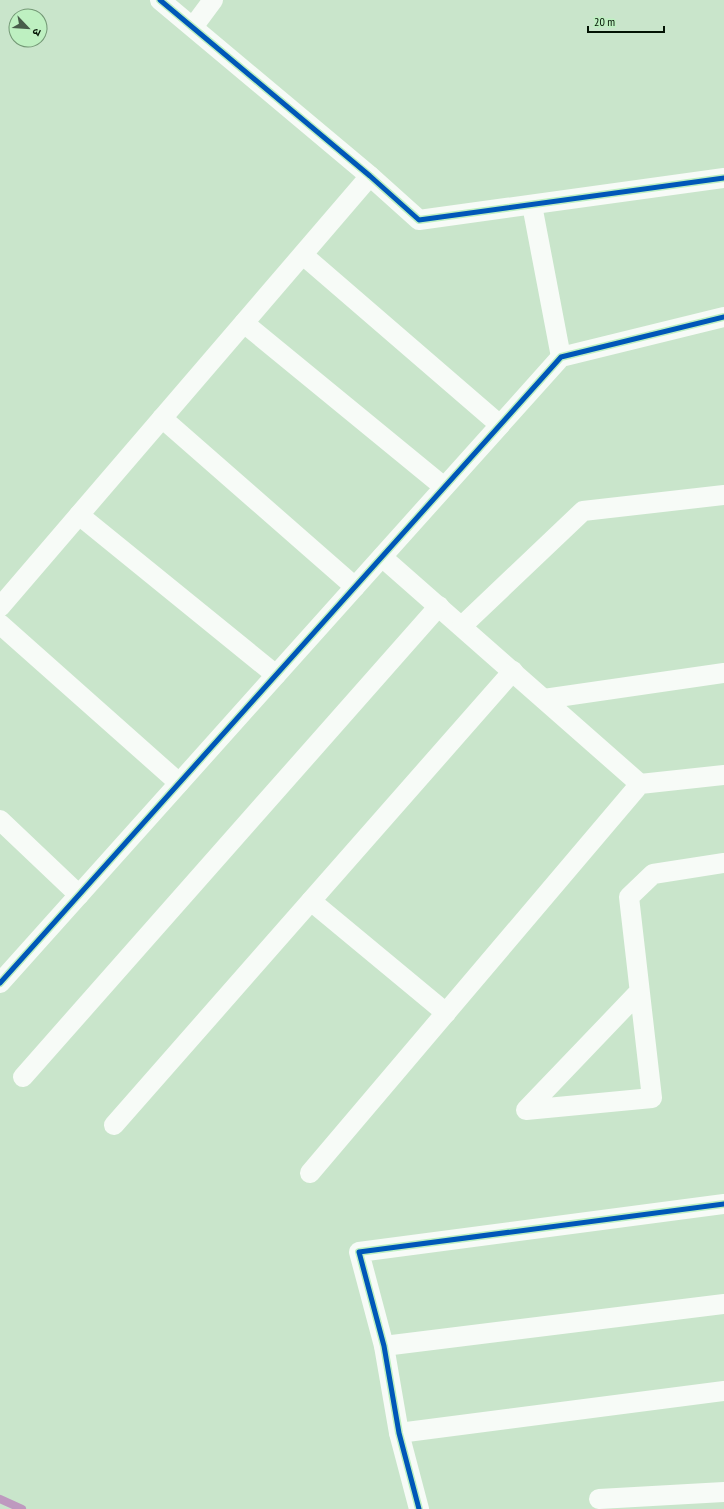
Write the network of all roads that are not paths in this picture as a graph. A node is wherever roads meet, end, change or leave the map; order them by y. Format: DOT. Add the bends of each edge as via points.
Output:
graph roads {
  1 [pos="160,0"];
  2 [pos="213,0"];
  3 [pos="193,27"];
  4 [pos="370,176"];
  5 [pos="724,178"];
  6 [pos="532,205"];
  7 [pos="303,255"];
  8 [pos="724,316"];
  9 [pos="244,323"];
  10 [pos="561,357"];
  11 [pos="162,418"];
  12 [pos="500,425"];
  13 [pos="444,488"];
  14 [pos="724,495"];
  15 [pos="79,515"];
  16 [pos="382,557"];
  17 [pos="355,587"];
  18 [pos="439,606"];
  19 [pos="0,607"];
  20 [pos="0,624"];
  21 [pos="462,626"];
  22 [pos="512,671"];
  23 [pos="724,673"];
  24 [pos="276,675"];
  25 [pos="544,699"];
  26 [pos="724,775"];
  27 [pos="179,783"];
  28 [pos="640,784"];
  29 [pos="0,820"];
  30 [pos="724,863"];
  31 [pos="79,895"];
  32 [pos="311,901"];
  33 [pos="0,983"];
  34 [pos="639,992"];
  35 [pos="446,1013"];
  36 [pos="23,1077"];
  37 [pos="114,1125"];
  38 [pos="310,1173"];
  39 [pos="724,1204"];
  40 [pos="724,1304"];
  41 [pos="384,1346"];
  42 [pos="724,1391"];
  43 [pos="399,1433"];
  44 [pos="724,1492"];
  45 [pos="599,1499"];
  46 [pos="419,1509"];
  1 -- 3 [label="street"];
  2 -- 3 [label="street"];
  3 -- 4 [label="street"];
  4 -- 6 [label="street" via="419,220"];
  4 -- 7 [label="street"];
  5 -- 6 [label="street"];
  6 -- 10 [label="street"];
  7 -- 9 [label="street"];
  7 -- 12 [label="street"];
  8 -- 10 [label="street"];
  9 -- 11 [label="street"];
  9 -- 13 [label="street"];
  10 -- 12 [label="street"];
  11 -- 15 [label="street"];
  11 -- 17 [label="street"];
  12 -- 13 [label="street"];
  13 -- 16 [label="street"];
  14 -- 21 [label="street" via="583,511"];
  15 -- 19 [label="street"];
  15 -- 24 [label="street"];
  16 -- 17 [label="street"];
  16 -- 18 [label="street"];
  17 -- 24 [label="street"];
  18 -- 21 [label="street"];
  18 -- 36 [label="street"];
  20 -- 27 [label="street"];
  21 -- 22 [label="street"];
  22 -- 25 [label="street"];
  22 -- 32 [label="street"];
  23 -- 25 [label="street"];
  24 -- 27 [label="street"];
  25 -- 28 [label="street"];
  26 -- 28 [label="street"];
  27 -- 31 [label="street"];
  28 -- 35 [label="street"];
  29 -- 31 [label="street"];
  30 -- 34 [label="street" via="653,874 629,897"];
  31 -- 33 [label="street"];
  32 -- 35 [label="street"];
  32 -- 37 [label="street"];
  34 -- 34 [label="street" via="563,1070 526,1110 652,1098"];
  35 -- 38 [label="street"];
  39 -- 41 [label="street" via="359,1252"];
  40 -- 41 [label="street"];
  41 -- 43 [label="street"];
  42 -- 43 [label="street"];
  43 -- 46 [label="street"];
  44 -- 45 [label="street"];
}
